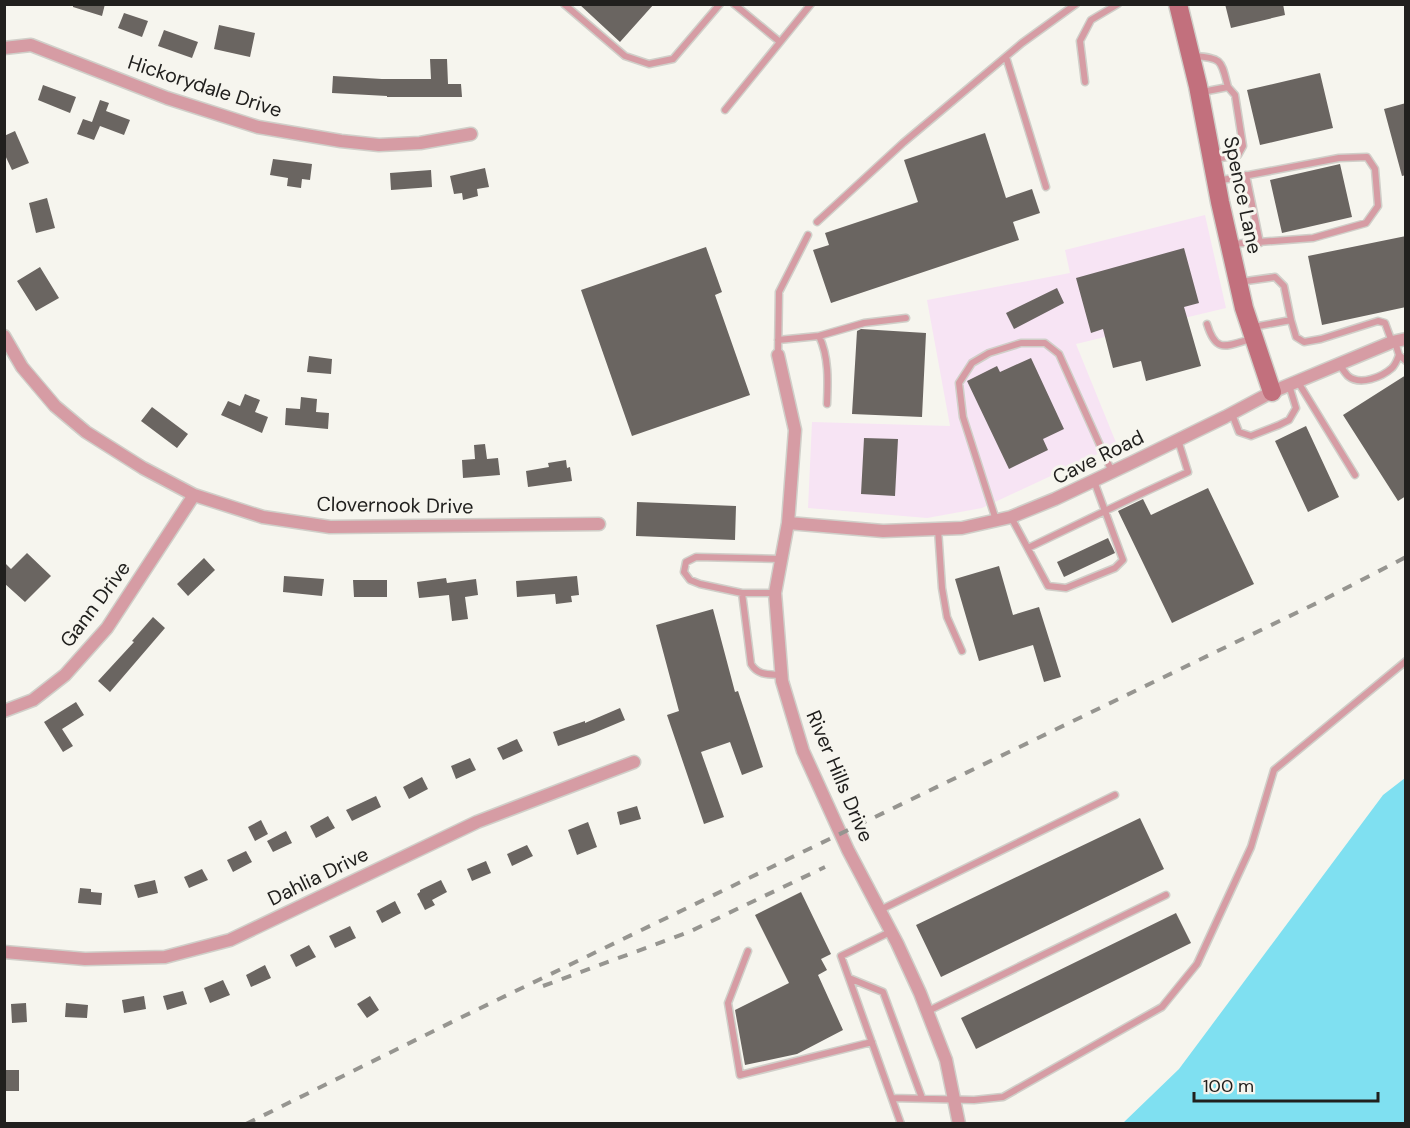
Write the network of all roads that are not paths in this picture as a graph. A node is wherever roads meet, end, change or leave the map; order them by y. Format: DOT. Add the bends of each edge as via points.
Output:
graph roads {
  1 [pos="564,4"];
  2 [pos="720,4"];
  3 [pos="734,4"];
  4 [pos="811,4"];
  5 [pos="1076,4"];
  6 [pos="1118,4"];
  7 [pos="1178,4"];
  8 [pos="780,42"];
  9 [pos="4,48"];
  10 [pos="1191,56"];
  11 [pos="1006,57"];
  12 [pos="1085,82"];
  13 [pos="1228,87"];
  14 [pos="1199,92"];
  15 [pos="725,110"];
  16 [pos="471,134"];
  17 [pos="1212,160"];
  18 [pos="1246,175"];
  19 [pos="1216,181"];
  20 [pos="1046,187"];
  21 [pos="818,222"];
  22 [pos="808,235"];
  23 [pos="1260,243"];
  24 [pos="1230,244"];
  25 [pos="1239,283"];
  26 [pos="906,318"];
  27 [pos="1291,320"];
  28 [pos="1208,324"];
  29 [pos="1252,333"];
  30 [pos="4,336"];
  31 [pos="819,336"];
  32 [pos="778,340"];
  33 [pos="1397,341"];
  34 [pos="778,355"];
  35 [pos="1399,355"];
  36 [pos="1406,361"];
  37 [pos="1339,364"];
  38 [pos="1286,386"];
  39 [pos="827,404"];
  40 [pos="1232,413"];
  41 [pos="1178,440"];
  42 [pos="1112,472"];
  43 [pos="1355,475"];
  44 [pos="1094,481"];
  45 [pos="194,495"];
  46 [pos="1105,512"];
  47 [pos="1011,517"];
  48 [pos="996,520"];
  49 [pos="788,523"];
  50 [pos="599,524"];
  51 [pos="938,529"];
  52 [pos="1028,548"];
  53 [pos="782,559"];
  54 [pos="742,593"];
  55 [pos="775,593"];
  56 [pos="962,651"];
  57 [pos="1406,661"];
  58 [pos="782,675"];
  59 [pos="4,711"];
  60 [pos="634,762"];
  61 [pos="1115,795"];
  62 [pos="1166,896"];
  63 [pos="880,910"];
  64 [pos="890,932"];
  65 [pos="748,951"];
  66 [pos="4,952"];
  67 [pos="849,978"];
  68 [pos="927,1011"];
  69 [pos="872,1042"];
  70 [pos="892,1098"];
  71 [pos="922,1098"];
  72 [pos="954,1099"];
  73 [pos="901,1124"];
  74 [pos="959,1124"];
  1 -- 2 [label="lane" via="625,56 649,64 673,59"];
  3 -- 8 [label="lane"];
  4 -- 8 [label="lane"];
  5 -- 11 [label="lane"];
  6 -- 12 [label="lane" via="1091,20 1080,41"];
  7 -- 10 [label="main road, Spence Lane"];
  8 -- 15 [label="lane"];
  9 -- 16 [label="street, Hickorydale Drive" via="31,45 167,98 258,128 379,145"];
  10 -- 13 [label="lane" via="1214,57 1223,66"];
  10 -- 14 [label="main road, Spence Lane"];
  11 -- 20 [label="lane"];
  11 -- 21 [label="lane" via="903,142"];
  13 -- 14 [label="lane"];
  13 -- 17 [label="lane" via="1235,95 1243,146 1238,154"];
  14 -- 17 [label="main road, Spence Lane"];
  17 -- 19 [label="main road, Spence Lane"];
  18 -- 19 [label="lane"];
  18 -- 23 [label="lane"];
  18 -- 23 [label="lane" via="1338,158 1367,157 1375,169 1378,206 1365,223 1313,238"];
  19 -- 24 [label="main road, Spence Lane"];
  22 -- 32 [label="lane" via="779,292"];
  23 -- 24 [label="lane"];
  24 -- 25 [label="main road, Spence Lane"];
  25 -- 27 [label="lane" via="1275,277 1284,286"];
  25 -- 29 [label="main road, Spence Lane"];
  26 -- 31 [label="lane" via="864,323"];
  27 -- 29 [label="lane"];
  27 -- 33 [label="lane" via="1296,337 1305,342 1378,321 1384,322"];
  28 -- 29 [label="lane" via="1211,337 1223,346"];
  29 -- 38 [label="main road, Spence Lane"];
  30 -- 45 [label="street, Clovernook Drive" via="22,367 56,406 86,432"];
  31 -- 32 [label="lane"];
  31 -- 39 [label="lane" via="829,378"];
  32 -- 34 [label="lane"];
  33 -- 35 [label="lane"];
  33 -- 37 [label="street, Cave Road"];
  34 -- 49 [label="street, River Hills Drive" via="795,430"];
  35 -- 36 [label="lane"];
  35 -- 37 [label="lane" via="1390,370 1368,380 1355,380"];
  37 -- 38 [label="street, Cave Road"];
  38 -- 40 [label="street, Cave Road"];
  38 -- 40 [label="lane" via="1296,408 1289,420 1279,425 1251,436 1239,432"];
  38 -- 43 [label="lane"];
  40 -- 41 [label="street, Cave Road"];
  41 -- 42 [label="street, Cave Road"];
  41 -- 46 [label="lane" via="1188,472"];
  42 -- 44 [label="street, Cave Road"];
  42 -- 48 [label="lane" via="1059,354 1045,343 1021,343 989,353 972,363 959,383 959,391 963,417"];
  44 -- 46 [label="lane"];
  44 -- 47 [label="street, Cave Road"];
  45 -- 50 [label="street, Clovernook Drive" via="263,517 330,526"];
  45 -- 59 [label="street, Gann Drive" via="107,628 65,675 33,700"];
  46 -- 52 [label="lane"];
  46 -- 52 [label="lane" via="1123,560 1115,568 1066,588 1048,586"];
  47 -- 48 [label="street, Cave Road"];
  47 -- 52 [label="lane"];
  48 -- 51 [label="street, Cave Road"];
  49 -- 51 [label="street, Cave Road" via="883,531"];
  49 -- 53 [label="street, River Hills Drive"];
  51 -- 56 [label="lane" via="947,617"];
  53 -- 54 [label="lane" via="696,557 686,562 684,572 690,580"];
  53 -- 55 [label="street, River Hills Drive"];
  54 -- 55 [label="lane"];
  54 -- 58 [label="lane" via="751,664 759,674"];
  55 -- 58 [label="street, River Hills Drive"];
  57 -- 72 [label="lane" via="1274,770 1251,847 1197,964 1162,1007 1003,1097"];
  58 -- 63 [label="street, River Hills Drive" via="804,751"];
  60 -- 66 [label="street, Dahlia Drive" via="477,822 230,940 165,957 85,959"];
  61 -- 63 [label="lane"];
  62 -- 68 [label="lane"];
  63 -- 64 [label="street, River Hills Drive"];
  64 -- 67 [label="lane" via="841,956"];
  64 -- 68 [label="street, River Hills Drive"];
  65 -- 69 [label="lane" via="728,1003 740,1075"];
  67 -- 69 [label="lane"];
  67 -- 71 [label="lane" via="883,992"];
  68 -- 72 [label="street, River Hills Drive" via="946,1060"];
  69 -- 70 [label="lane"];
  70 -- 71 [label="lane"];
  70 -- 73 [label="lane"];
  71 -- 72 [label="lane"];
  72 -- 74 [label="street, River Hills Drive"];
}
